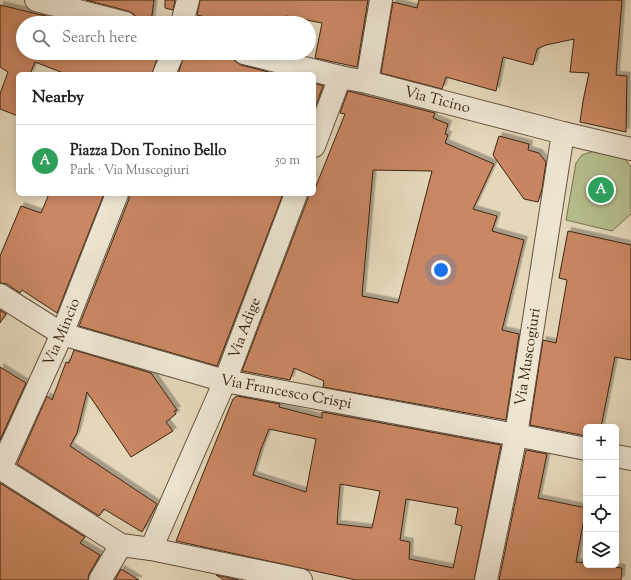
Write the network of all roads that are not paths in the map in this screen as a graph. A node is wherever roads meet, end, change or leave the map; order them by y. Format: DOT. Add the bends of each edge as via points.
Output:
graph roads {
  1 [pos="36,0"];
  2 [pos="188,0"];
  3 [pos="380,0"];
  4 [pos="99,16"];
  5 [pos="184,16"];
  6 [pos="170,60"];
  7 [pos="272,60"];
  8 [pos="165,72"];
  9 [pos="340,77"];
  10 [pos="367,82"];
  11 [pos="563,133"];
  12 [pos="316,141"];
  13 [pos="631,149"];
  14 [pos="116,196"];
  15 [pos="295,196"];
  16 [pos="0,295"];
  17 [pos="62,334"];
  18 [pos="225,381"];
  19 [pos="516,434"];
  20 [pos="583,448"];
  21 [pos="619,457"];
  22 [pos="631,459"];
  23 [pos="0,468"];
  24 [pos="121,545"];
  25 [pos="151,549"];
  26 [pos="266,577"];
  27 [pos="100,580"];
  28 [pos="301,580"];
  29 [pos="486,580"];
  1 -- 4 [label="street"];
  2 -- 5 [label="street"];
  3 -- 10 [label="street"];
  6 -- 8 [label="street"];
  7 -- 9 [label="street, Via Ticino"];
  9 -- 10 [label="street, Via Ticino"];
  9 -- 12 [label="street"];
  10 -- 11 [label="street, Via Ticino"];
  11 -- 13 [label="street, Via Ticino"];
  11 -- 19 [label="street, Via Muscogiuri"];
  14 -- 17 [label="street, Via Mincio"];
  15 -- 18 [label="street, Via Adige"];
  16 -- 17 [label="street, Via Francesco Crispi"];
  17 -- 18 [label="street, Via Francesco Crispi"];
  17 -- 23 [label="street, Via Mincio"];
  18 -- 19 [label="street, Via Francesco Crispi"];
  18 -- 25 [label="street, Via Adige"];
  19 -- 20 [label="street, Via Francesco Crispi"];
  19 -- 29 [label="street, Via Muscogiuri"];
  21 -- 22 [label="street"];
  23 -- 24 [label="street"];
  24 -- 25 [label="street"];
  24 -- 27 [label="street"];
  25 -- 26 [label="street"];
  26 -- 28 [label="street"];
}
